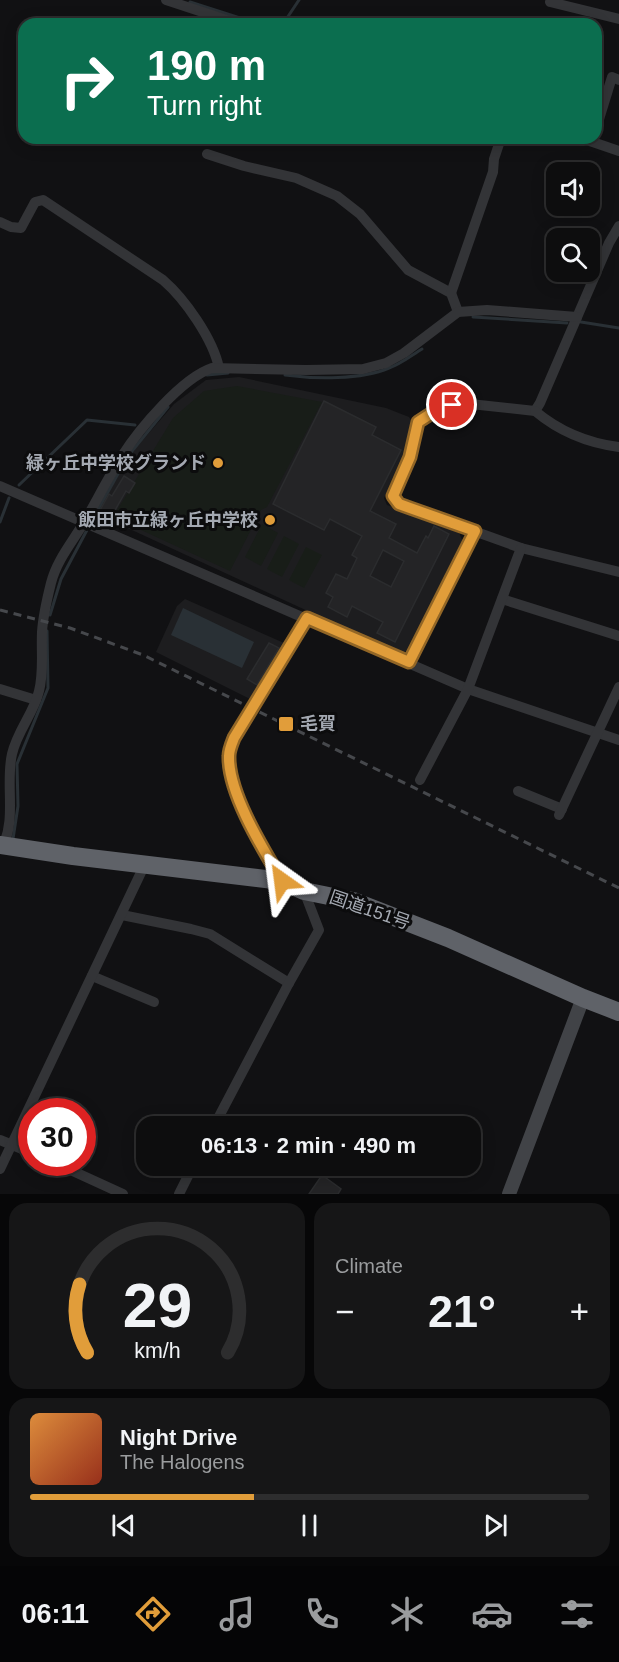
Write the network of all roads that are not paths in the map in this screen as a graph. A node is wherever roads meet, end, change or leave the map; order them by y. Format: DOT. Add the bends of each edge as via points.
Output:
graph roads {
  1 [pos="166,0"];
  2 [pos="551,0"];
  3 [pos="221,18"];
  4 [pos="619,19"];
  5 [pos="619,80"];
  6 [pos="602,110"];
  7 [pos="499,144"];
  8 [pos="602,144"];
  9 [pos="619,151"];
  10 [pos="207,154"];
  11 [pos="0,222"];
  12 [pos="619,226"];
  13 [pos="451,293"];
  14 [pos="458,312"];
  15 [pos="577,317"];
  16 [pos="219,368"];
  17 [pos="535,411"];
  18 [pos="619,447"];
  19 [pos="0,486"];
  20 [pos="85,522"];
  21 [pos="475,531"];
  22 [pos="521,548"];
  23 [pos="619,572"];
  24 [pos="502,599"];
  25 [pos="307,618"];
  26 [pos="619,636"];
  27 [pos="409,662"];
  28 [pos="619,687"];
  29 [pos="0,689"];
  30 [pos="468,689"];
  31 [pos="36,700"];
  32 [pos="598,733"];
  33 [pos="619,740"];
  34 [pos="420,780"];
  35 [pos="518,791"];
  36 [pos="1,847"];
  37 [pos="145,864"];
  38 [pos="282,881"];
  39 [pos="304,891"];
  40 [pos="122,915"];
  41 [pos="92,976"];
  42 [pos="289,983"];
  43 [pos="583,998"];
  44 [pos="154,1002"];
  45 [pos="619,1012"];
  46 [pos="219,1116"];
  47 [pos="0,1140"];
  48 [pos="11,1143"];
  49 [pos="18,1146"];
  50 [pos="0,1169"];
  51 [pos="84,1176"];
  52 [pos="188,1176"];
  53 [pos="123,1194"];
  54 [pos="178,1194"];
  55 [pos="509,1194"];
  1 -- 3 [label="street"];
  2 -- 4 [label="street"];
  5 -- 6 [label="street" via="612,77"];
  7 -- 13 [label="street"];
  8 -- 9 [label="street"];
  10 -- 13 [label="street" via="296,178 337,196 365,219 408,270"];
  11 -- 16 [label="street" via="21,228 35,202 43,200 164,280 190,309"];
  12 -- 15 [label="street"];
  13 -- 14 [label="street"];
  14 -- 15 [label="street" via="487,310"];
  14 -- 16 [label="street" via="404,354 363,369"];
  15 -- 17 [label="street"];
  16 -- 20 [label="street" via="202,371 164,403 123,454"];
  17 -- 18 [label="street" via="580,439"];
  17 -- 21 [label="street" via="461,403 435,411 416,426 410,457 393,496 399,504"];
  19 -- 20 [label="street"];
  20 -- 25 [label="street"];
  20 -- 31 [label="street" via="52,580 42,630 42,675"];
  21 -- 22 [label="street"];
  21 -- 27 [label="street"];
  22 -- 23 [label="street"];
  22 -- 24 [label="street"];
  24 -- 26 [label="street"];
  24 -- 30 [label="street"];
  25 -- 27 [label="street"];
  25 -- 38 [label="street" via="234,738 229,754 231,774 242,805 257,840"];
  27 -- 30 [label="street"];
  28 -- 32 [label="street"];
  29 -- 31 [label="street"];
  30 -- 32 [label="street"];
  30 -- 34 [label="street"];
  31 -- 36 [label="street" via="12,752 11,805"];
  32 -- 33 [label="street"];
  32 -- 35 [label="street" via="560,812"];
  36 -- 37 [label="highway, 国道151号"];
  37 -- 38 [label="highway, 国道151号"];
  37 -- 40 [label="street"];
  38 -- 39 [label="highway, 国道151号"];
  39 -- 42 [label="street" via="319,930"];
  39 -- 43 [label="highway, 国道151号" via="362,905"];
  40 -- 41 [label="street"];
  40 -- 42 [label="street" via="210,934"];
  41 -- 44 [label="street"];
  41 -- 48 [label="street"];
  42 -- 46 [label="street"];
  43 -- 45 [label="highway, 国道151号"];
  43 -- 55 [label="street"];
  47 -- 48 [label="street"];
  48 -- 49 [label="street"];
  48 -- 50 [label="street"];
  51 -- 53 [label="street"];
  52 -- 54 [label="street"];
}
